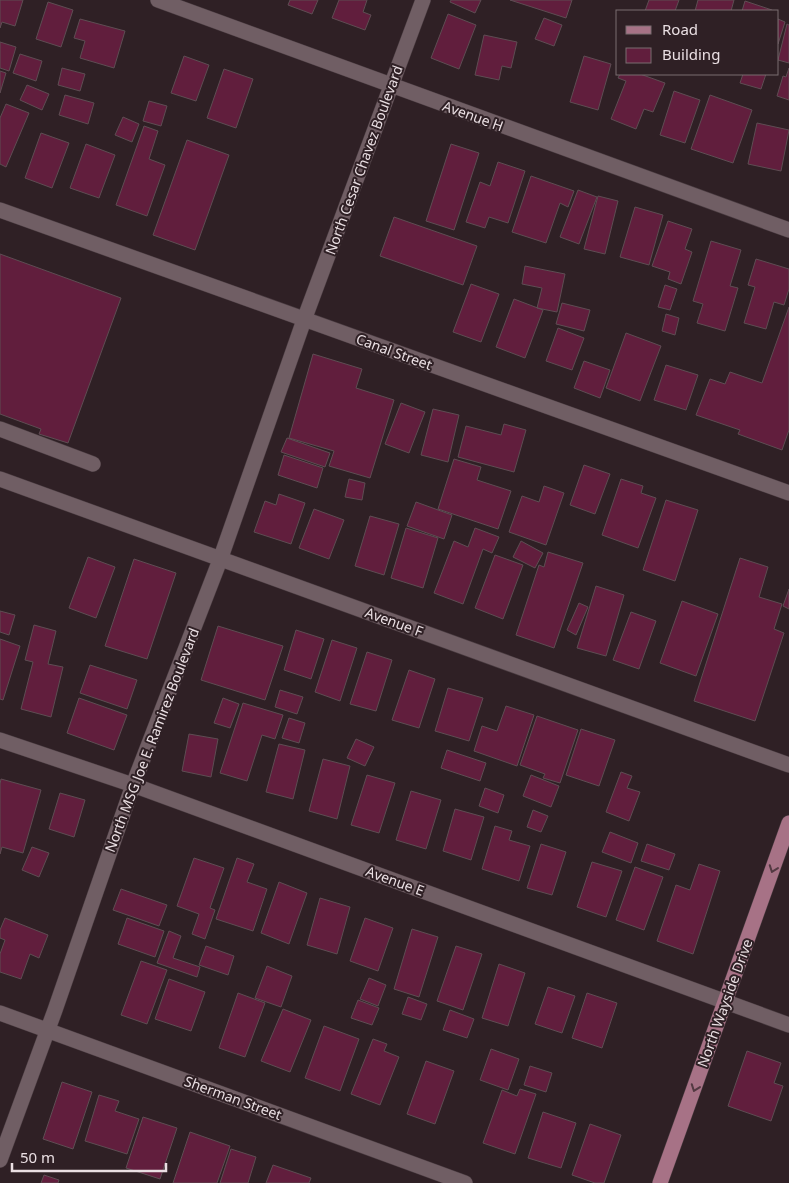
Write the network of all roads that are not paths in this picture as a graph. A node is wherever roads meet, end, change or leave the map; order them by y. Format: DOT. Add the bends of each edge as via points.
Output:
graph roads {
  1 [pos="158,0"];
  2 [pos="423,0"];
  3 [pos="391,86"];
  4 [pos="0,210"];
  5 [pos="789,230"];
  6 [pos="304,320"];
  7 [pos="0,430"];
  8 [pos="93,464"];
  9 [pos="0,479"];
  10 [pos="789,493"];
  11 [pos="220,560"];
  12 [pos="0,740"];
  13 [pos="789,764"];
  14 [pos="133,785"];
  15 [pos="789,823"];
  16 [pos="726,1002"];
  17 [pos="0,1013"];
  18 [pos="789,1025"];
  19 [pos="48,1030"];
  20 [pos="0,1160"];
  21 [pos="465,1183"];
  22 [pos="660,1183"];
  1 -- 3 [label="street, Avenue H"];
  2 -- 3 [label="street, North Cesar Chavez Boulevard"];
  3 -- 5 [label="street, Avenue H"];
  3 -- 6 [label="street, North Cesar Chavez Boulevard"];
  4 -- 6 [label="street, Canal Street"];
  6 -- 10 [label="street, Canal Street"];
  6 -- 11 [label="street, North MSG Joe E. Ramirez Boulevard"];
  7 -- 8 [label="street"];
  9 -- 11 [label="street, Avenue F"];
  11 -- 13 [label="street, Avenue F"];
  11 -- 14 [label="street, North MSG Joe E. Ramirez Boulevard"];
  12 -- 14 [label="street, Avenue E"];
  14 -- 16 [label="street, Avenue E"];
  14 -- 19 [label="street, North MSG Joe E. Ramirez Boulevard"];
  15 -- 16 [label="main road, North Wayside Drive, one-way"];
  16 -- 18 [label="street, Avenue E"];
  16 -- 22 [label="main road, North Wayside Drive, one-way"];
  17 -- 19 [label="street, Sherman Street"];
  19 -- 20 [label="street, North MSG Joe E. Ramirez Boulevard"];
  19 -- 21 [label="street, Sherman Street"];
}
